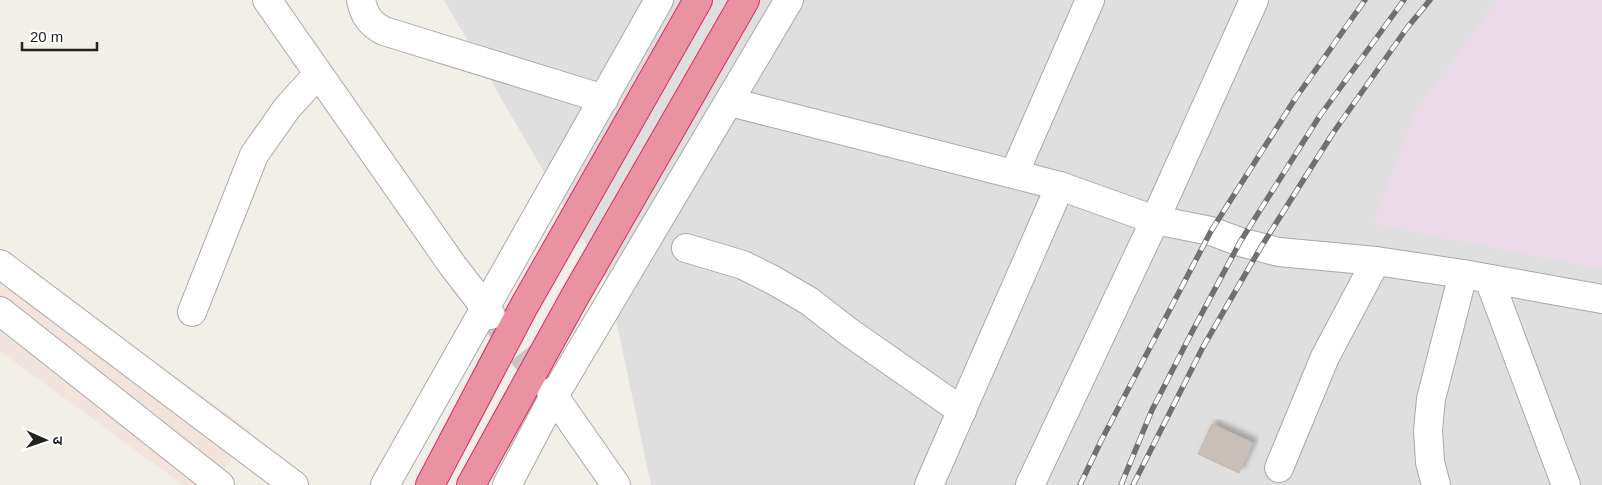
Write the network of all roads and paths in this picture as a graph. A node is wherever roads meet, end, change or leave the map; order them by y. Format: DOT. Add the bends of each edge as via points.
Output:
graph roads {
  1 [pos="267,0"];
  2 [pos="361,0"];
  3 [pos="658,0"];
  4 [pos="698,0"];
  5 [pos="745,0"];
  6 [pos="789,0"];
  7 [pos="1090,0"];
  8 [pos="1254,0"];
  9 [pos="318,74"];
  10 [pos="604,99"];
  11 [pos="730,102"];
  12 [pos="1014,174"];
  13 [pos="1060,186"];
  14 [pos="1155,220"];
  15 [pos="686,248"];
  16 [pos="1376,261"];
  17 [pos="0,264"];
  18 [pos="1476,276"];
  19 [pos="1602,299"];
  20 [pos="0,311"];
  21 [pos="192,312"];
  22 [pos="488,312"];
  23 [pos="553,394"];
  24 [pos="962,411"];
  25 [pos="1279,468"];
  26 [pos="220,485"];
  27 [pos="294,485"];
  28 [pos="385,485"];
  29 [pos="430,485"];
  30 [pos="471,485"];
  31 [pos="507,485"];
  32 [pos="616,485"];
  33 [pos="929,485"];
  34 [pos="1030,485"];
  35 [pos="1436,485"];
  36 [pos="1566,485"];
  1 -- 9 [label="street"];
  2 -- 10 [label="street" via="368,19 384,31"];
  3 -- 10 [label="street"];
  4 -- 29 [label="highway" via="523,308"];
  5 -- 30 [label="highway"];
  6 -- 11 [label="street"];
  7 -- 12 [label="street"];
  8 -- 14 [label="street"];
  9 -- 21 [label="street" via="287,108 254,155"];
  9 -- 22 [label="street"];
  10 -- 22 [label="street"];
  11 -- 12 [label="street"];
  11 -- 23 [label="street"];
  12 -- 13 [label="street"];
  13 -- 14 [label="street"];
  13 -- 24 [label="street"];
  14 -- 16 [label="street" via="1211,231 1280,252"];
  14 -- 34 [label="street"];
  15 -- 24 [label="street" via="742,265 809,301"];
  16 -- 18 [label="street"];
  16 -- 25 [label="street" via="1325,357"];
  17 -- 27 [label="street"];
  18 -- 19 [label="street"];
  18 -- 35 [label="street" via="1431,399 1428,430 1430,462"];
  18 -- 36 [label="street"];
  20 -- 26 [label="street"];
  22 -- 28 [label="street"];
  23 -- 31 [label="street"];
  23 -- 32 [label="street"];
  24 -- 33 [label="street"];
}
